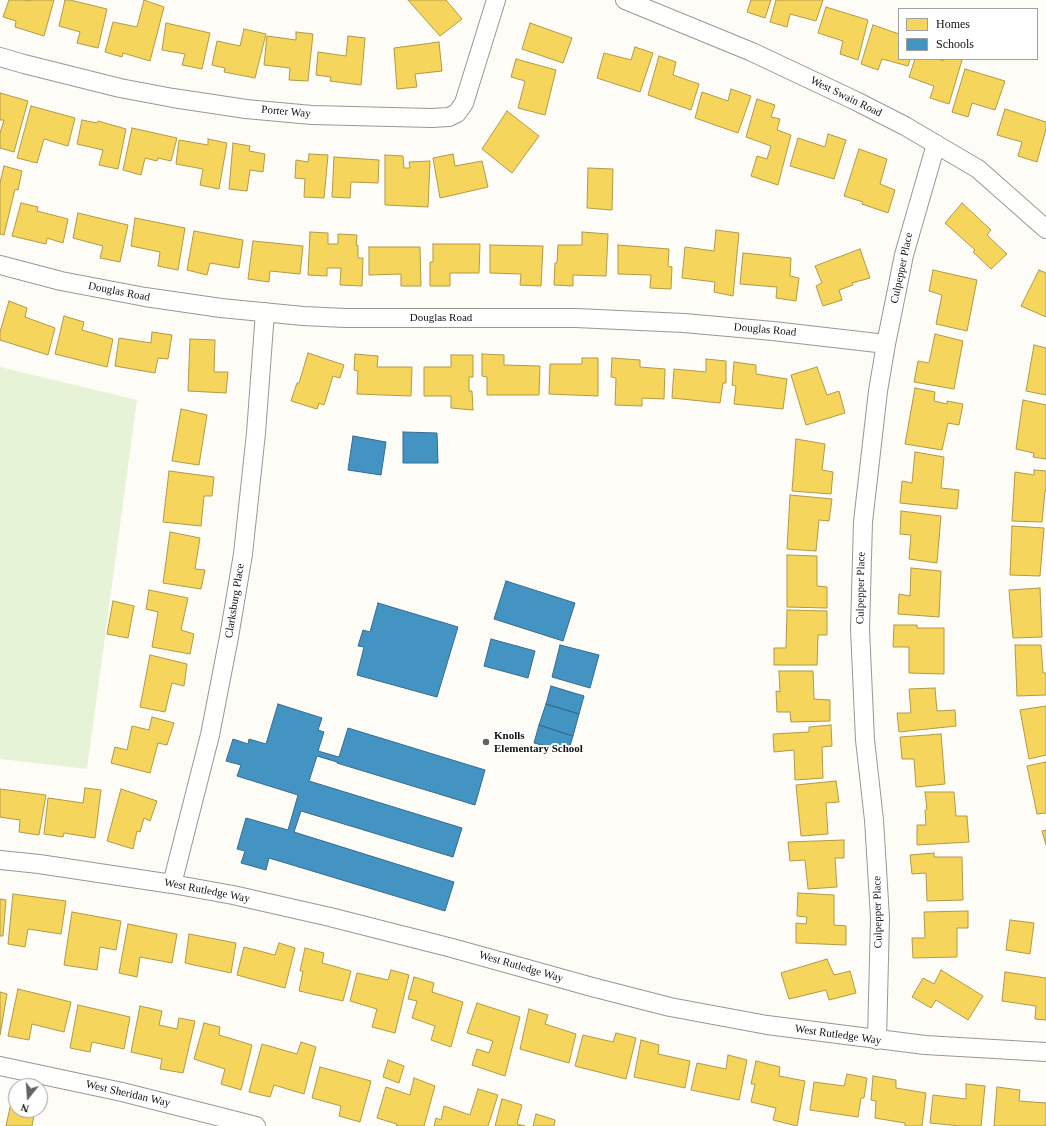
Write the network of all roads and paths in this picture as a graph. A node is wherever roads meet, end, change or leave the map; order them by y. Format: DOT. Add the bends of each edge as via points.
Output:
graph roads {
  1 [pos="496,0"];
  2 [pos="624,0"];
  3 [pos="0,57"];
  4 [pos="936,144"];
  5 [pos="1046,229"];
  6 [pos="0,265"];
  7 [pos="265,312"];
  8 [pos="886,344"];
  9 [pos="0,860"];
  10 [pos="172,884"];
  11 [pos="877,1040"];
  12 [pos="1046,1052"];
  13 [pos="0,1066"];
  14 [pos="256,1126"];
  1 -- 3 [label="street, Porter Way" via="464,103 457,113 449,117 312,115 246,109 120,88"];
  2 -- 4 [label="street, West Swain Road" via="758,55 856,101"];
  4 -- 5 [label="street, West Swain Road" via="978,169"];
  4 -- 8 [label="street, Culpepper Place" via="904,255"];
  6 -- 7 [label="street, Douglas Road" via="60,281 145,297"];
  7 -- 8 [label="street, Douglas Road" via="345,318 576,318 676,323 773,330"];
  7 -- 10 [label="street, Clarksburg Place" via="243,554 210,735"];
  8 -- 11 [label="street, Culpepper Place" via="863,522 860,629 865,740 874,820 880,918"];
  9 -- 10 [label="street, West Rutledge Way"];
  10 -- 11 [label="street, West Rutledge Way" via="330,917 670,1006 767,1025"];
  11 -- 12 [label="street, West Rutledge Way"];
  13 -- 14 [label="street, West Sheridan Way" via="122,1092"];
}
